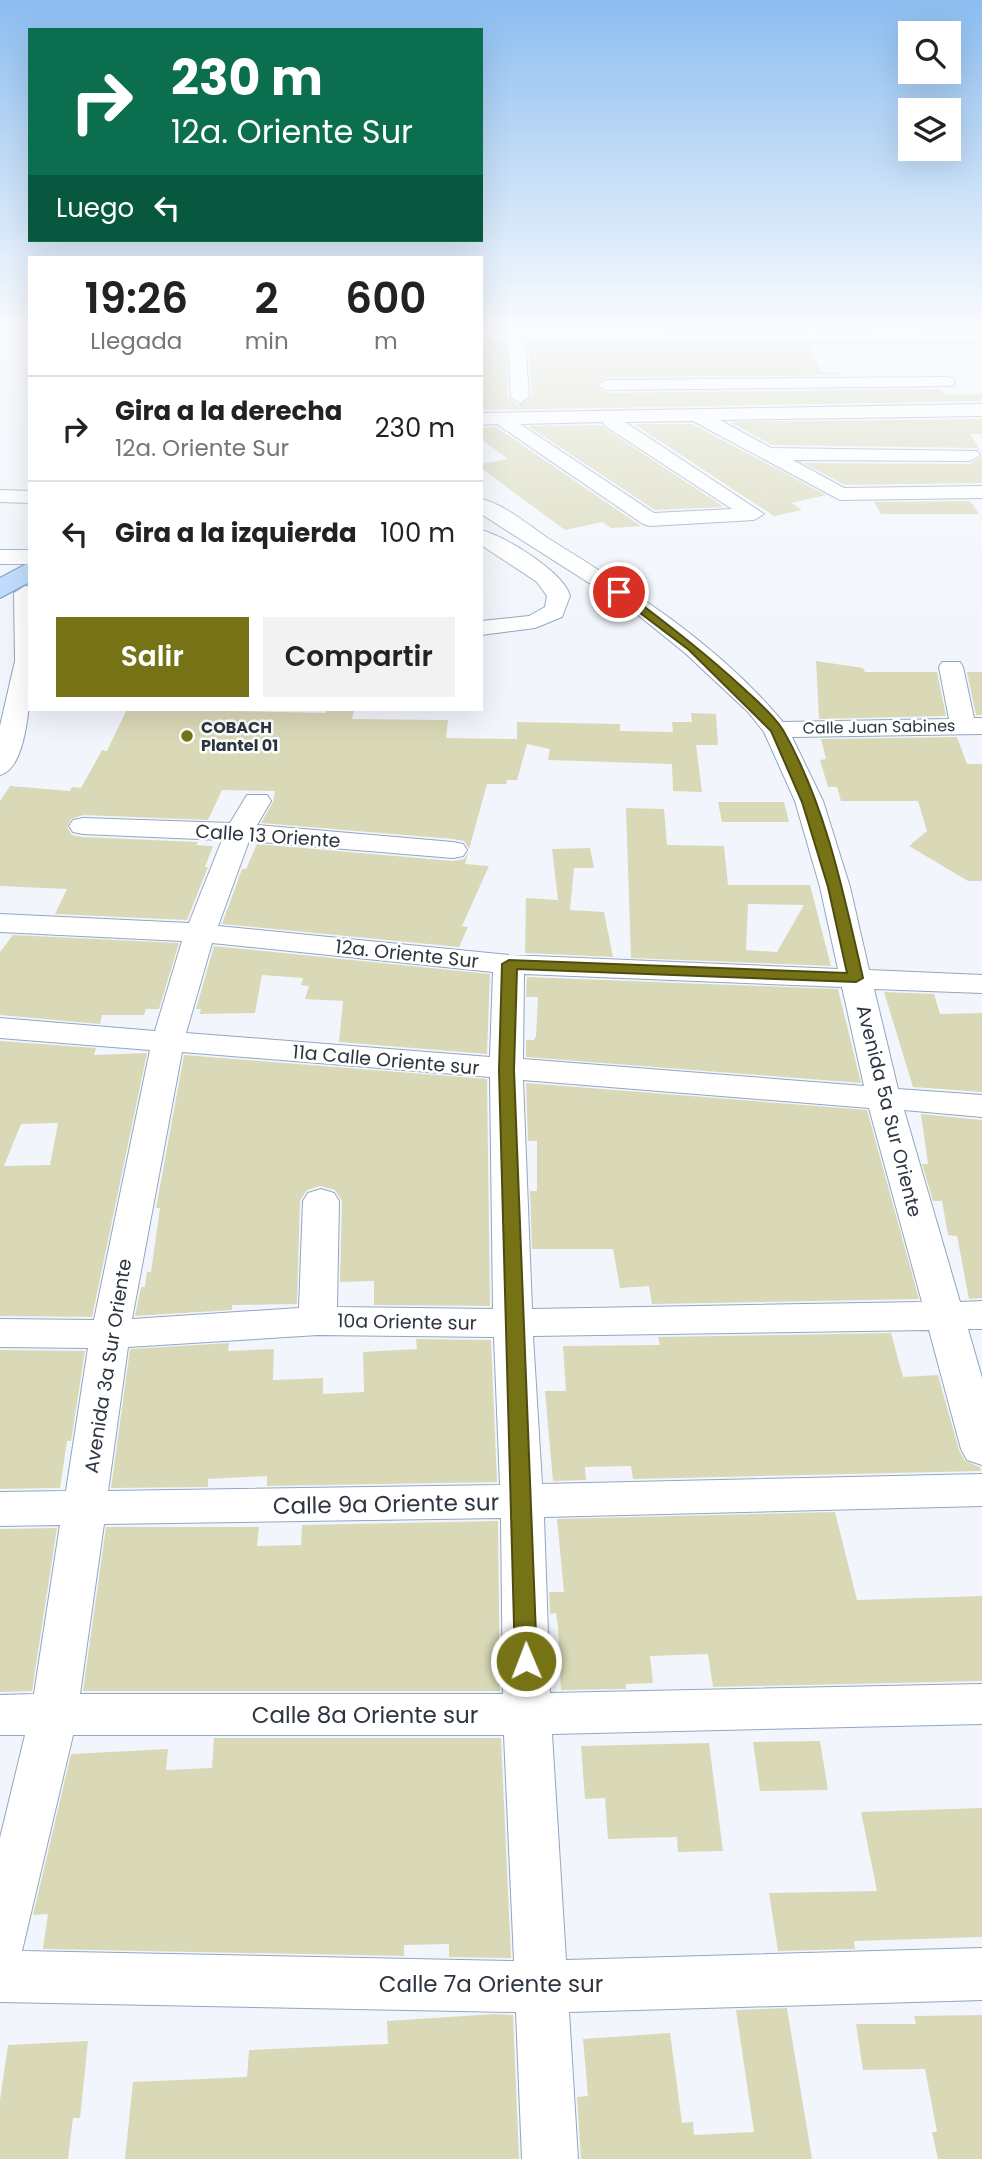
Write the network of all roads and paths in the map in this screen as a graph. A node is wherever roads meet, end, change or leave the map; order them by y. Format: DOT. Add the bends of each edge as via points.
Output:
graph roads {
  1 [pos="509,425"];
  2 [pos="616,425"];
  3 [pos="714,425"];
  4 [pos="769,454"];
  5 [pos="970,455"];
  6 [pos="483,486"];
  7 [pos="0,487"];
  8 [pos="28,488"];
  9 [pos="982,492"];
  10 [pos="0,496"];
  11 [pos="28,497"];
  12 [pos="483,508"];
  13 [pos="495,524"];
  14 [pos="548,527"];
  15 [pos="483,537"];
  16 [pos="0,556"];
  17 [pos="28,557"];
  18 [pos="23,587"];
  19 [pos="0,609"];
  20 [pos="483,628"];
  21 [pos="951,667"];
  22 [pos="973,726"];
  23 [pos="776,730"];
  24 [pos="0,767"];
  25 [pos="248,817"];
  26 [pos="83,826"];
  27 [pos="453,850"];
  28 [pos="0,923"];
  29 [pos="200,933"];
  30 [pos="509,964"];
  31 [pos="856,978"];
  32 [pos="982,984"];
  33 [pos="0,1028"];
  34 [pos="168,1041"];
  35 [pos="506,1070"];
  36 [pos="883,1097"];
  37 [pos="982,1106"];
  38 [pos="321,1200"];
  39 [pos="982,1315"];
  40 [pos="944,1316"];
  41 [pos="318,1321"];
  42 [pos="513,1323"];
  43 [pos="0,1333"];
  44 [pos="110,1334"];
  45 [pos="982,1449"];
  46 [pos="982,1490"];
  47 [pos="523,1501"];
  48 [pos="0,1508"];
  49 [pos="86,1509"];
  50 [pos="982,1704"];
  51 [pos="527,1714"];
  52 [pos="0,1715"];
  53 [pos="54,1715"];
  54 [pos="0,1942"];
  55 [pos="982,1974"];
  56 [pos="0,1976"];
  57 [pos="540,1987"];
  58 [pos="550,2159"];
  1 -- 2 [label="street" via="650,520 754,514"];
  3 -- 4 [label="street"];
  4 -- 5 [label="street"];
  4 -- 9 [label="street" via="840,494"];
  6 -- 14 [label="street"];
  7 -- 8 [label="street"];
  10 -- 11 [label="street"];
  12 -- 13 [label="street, Avenida 5a Sur Oriente"];
  13 -- 23 [label="street, Avenida 5a Sur Oriente" via="641,606 693,648"];
  15 -- 20 [label="street" via="552,583 559,598 551,615"];
  16 -- 17 [label="street"];
  18 -- 19 [label="main road"];
  18 -- 24 [label="street" via="27,661"];
  21 -- 22 [label="street"];
  22 -- 23 [label="street, Calle Juan Sabines"];
  23 -- 31 [label="street, Avenida 5a Sur Oriente" via="809,802"];
  25 -- 26 [label="street, Calle 13 Oriente"];
  25 -- 27 [label="street, Calle 13 Oriente"];
  25 -- 29 [label="street, Avenida 3a Sur Oriente"];
  28 -- 29 [label="street, 12a. Oriente Sur"];
  29 -- 30 [label="street, 12a. Oriente Sur"];
  29 -- 34 [label="street, Avenida 3a Sur Oriente"];
  30 -- 31 [label="street, 12a. Oriente Sur"];
  30 -- 35 [label="street"];
  31 -- 32 [label="street, 12a. Oriente Sur"];
  31 -- 36 [label="street, Avenida 5a Sur Oriente"];
  33 -- 34 [label="street, 11a Calle Oriente sur"];
  34 -- 35 [label="street, 11a Calle Oriente sur"];
  34 -- 44 [label="street, Avenida 3a Sur Oriente"];
  35 -- 36 [label="street, 11a Calle Oriente sur"];
  35 -- 42 [label="street"];
  36 -- 37 [label="street, 11a Calle Oriente sur"];
  36 -- 40 [label="street, Avenida 5a Sur Oriente"];
  38 -- 41 [label="street"];
  39 -- 40 [label="street, 10a Oriente sur"];
  40 -- 42 [label="street, 10a Oriente sur"];
  40 -- 45 [label="street, Avenida 5a Sur Oriente"];
  41 -- 42 [label="street, 10a Oriente sur"];
  41 -- 44 [label="street, 10a Oriente sur"];
  42 -- 47 [label="street"];
  43 -- 44 [label="street, 10a Oriente sur"];
  44 -- 49 [label="street, Avenida 3a Sur Oriente"];
  46 -- 47 [label="street, Calle 9a Oriente sur"];
  47 -- 49 [label="street, Calle 9a Oriente sur"];
  47 -- 51 [label="street"];
  48 -- 49 [label="street, Calle 9a Oriente sur"];
  49 -- 53 [label="street, Avenida 3a Sur Oriente"];
  50 -- 51 [label="street, Calle 8a Oriente sur"];
  51 -- 53 [label="street, Calle 8a Oriente sur"];
  51 -- 57 [label="street"];
  52 -- 53 [label="street, Calle 8a Oriente sur"];
  53 -- 54 [label="street, Avenida 3a Sur Oriente"];
  55 -- 57 [label="street, Calle 7a Oriente sur"];
  56 -- 57 [label="street, Calle 7a Oriente sur"];
  57 -- 58 [label="street"];
}
